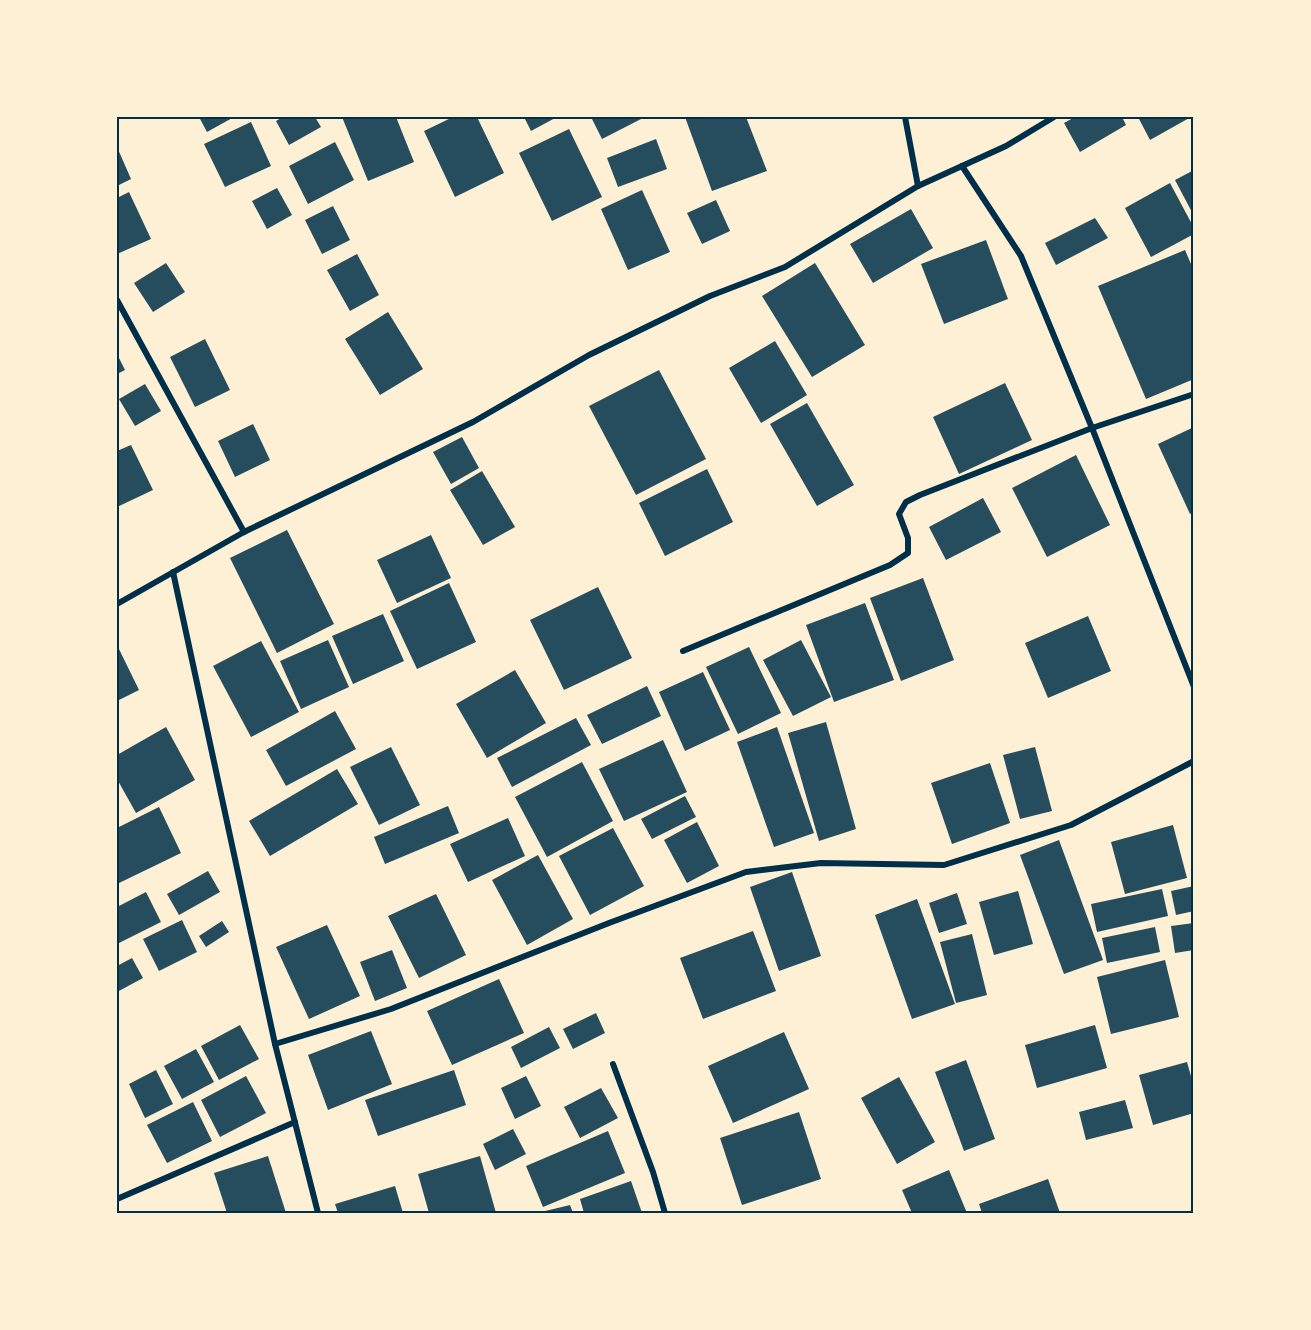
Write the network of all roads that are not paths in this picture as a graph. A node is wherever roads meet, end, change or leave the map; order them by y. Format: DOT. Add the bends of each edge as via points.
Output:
graph roads {
  1 [pos="905,117"];
  2 [pos="1054,117"];
  3 [pos="962,166"];
  4 [pos="918,186"];
  5 [pos="117,300"];
  6 [pos="1194,393"];
  7 [pos="1092,428"];
  8 [pos="244,532"];
  9 [pos="173,572"];
  10 [pos="117,604"];
  11 [pos="683,651"];
  12 [pos="1194,687"];
  13 [pos="1194,761"];
  14 [pos="275,1044"];
  15 [pos="613,1064"];
  16 [pos="295,1122"];
  17 [pos="117,1199"];
  18 [pos="318,1213"];
  19 [pos="665,1213"];
  1 -- 4 [label="street"];
  2 -- 3 [label="street" via="1006,146"];
  3 -- 4 [label="street"];
  3 -- 7 [label="street" via="1021,256"];
  4 -- 8 [label="street" via="784,267 710,296 589,355 473,422"];
  5 -- 8 [label="street"];
  6 -- 7 [label="street"];
  7 -- 11 [label="street" via="906,502 899,514 908,538 908,554"];
  7 -- 12 [label="street"];
  8 -- 9 [label="street"];
  9 -- 10 [label="street"];
  9 -- 14 [label="street"];
  13 -- 14 [label="street" via="1071,825 944,866 821,863 746,872 391,1009"];
  14 -- 16 [label="street"];
  15 -- 19 [label="street"];
  16 -- 17 [label="street"];
  16 -- 18 [label="street"];
}
